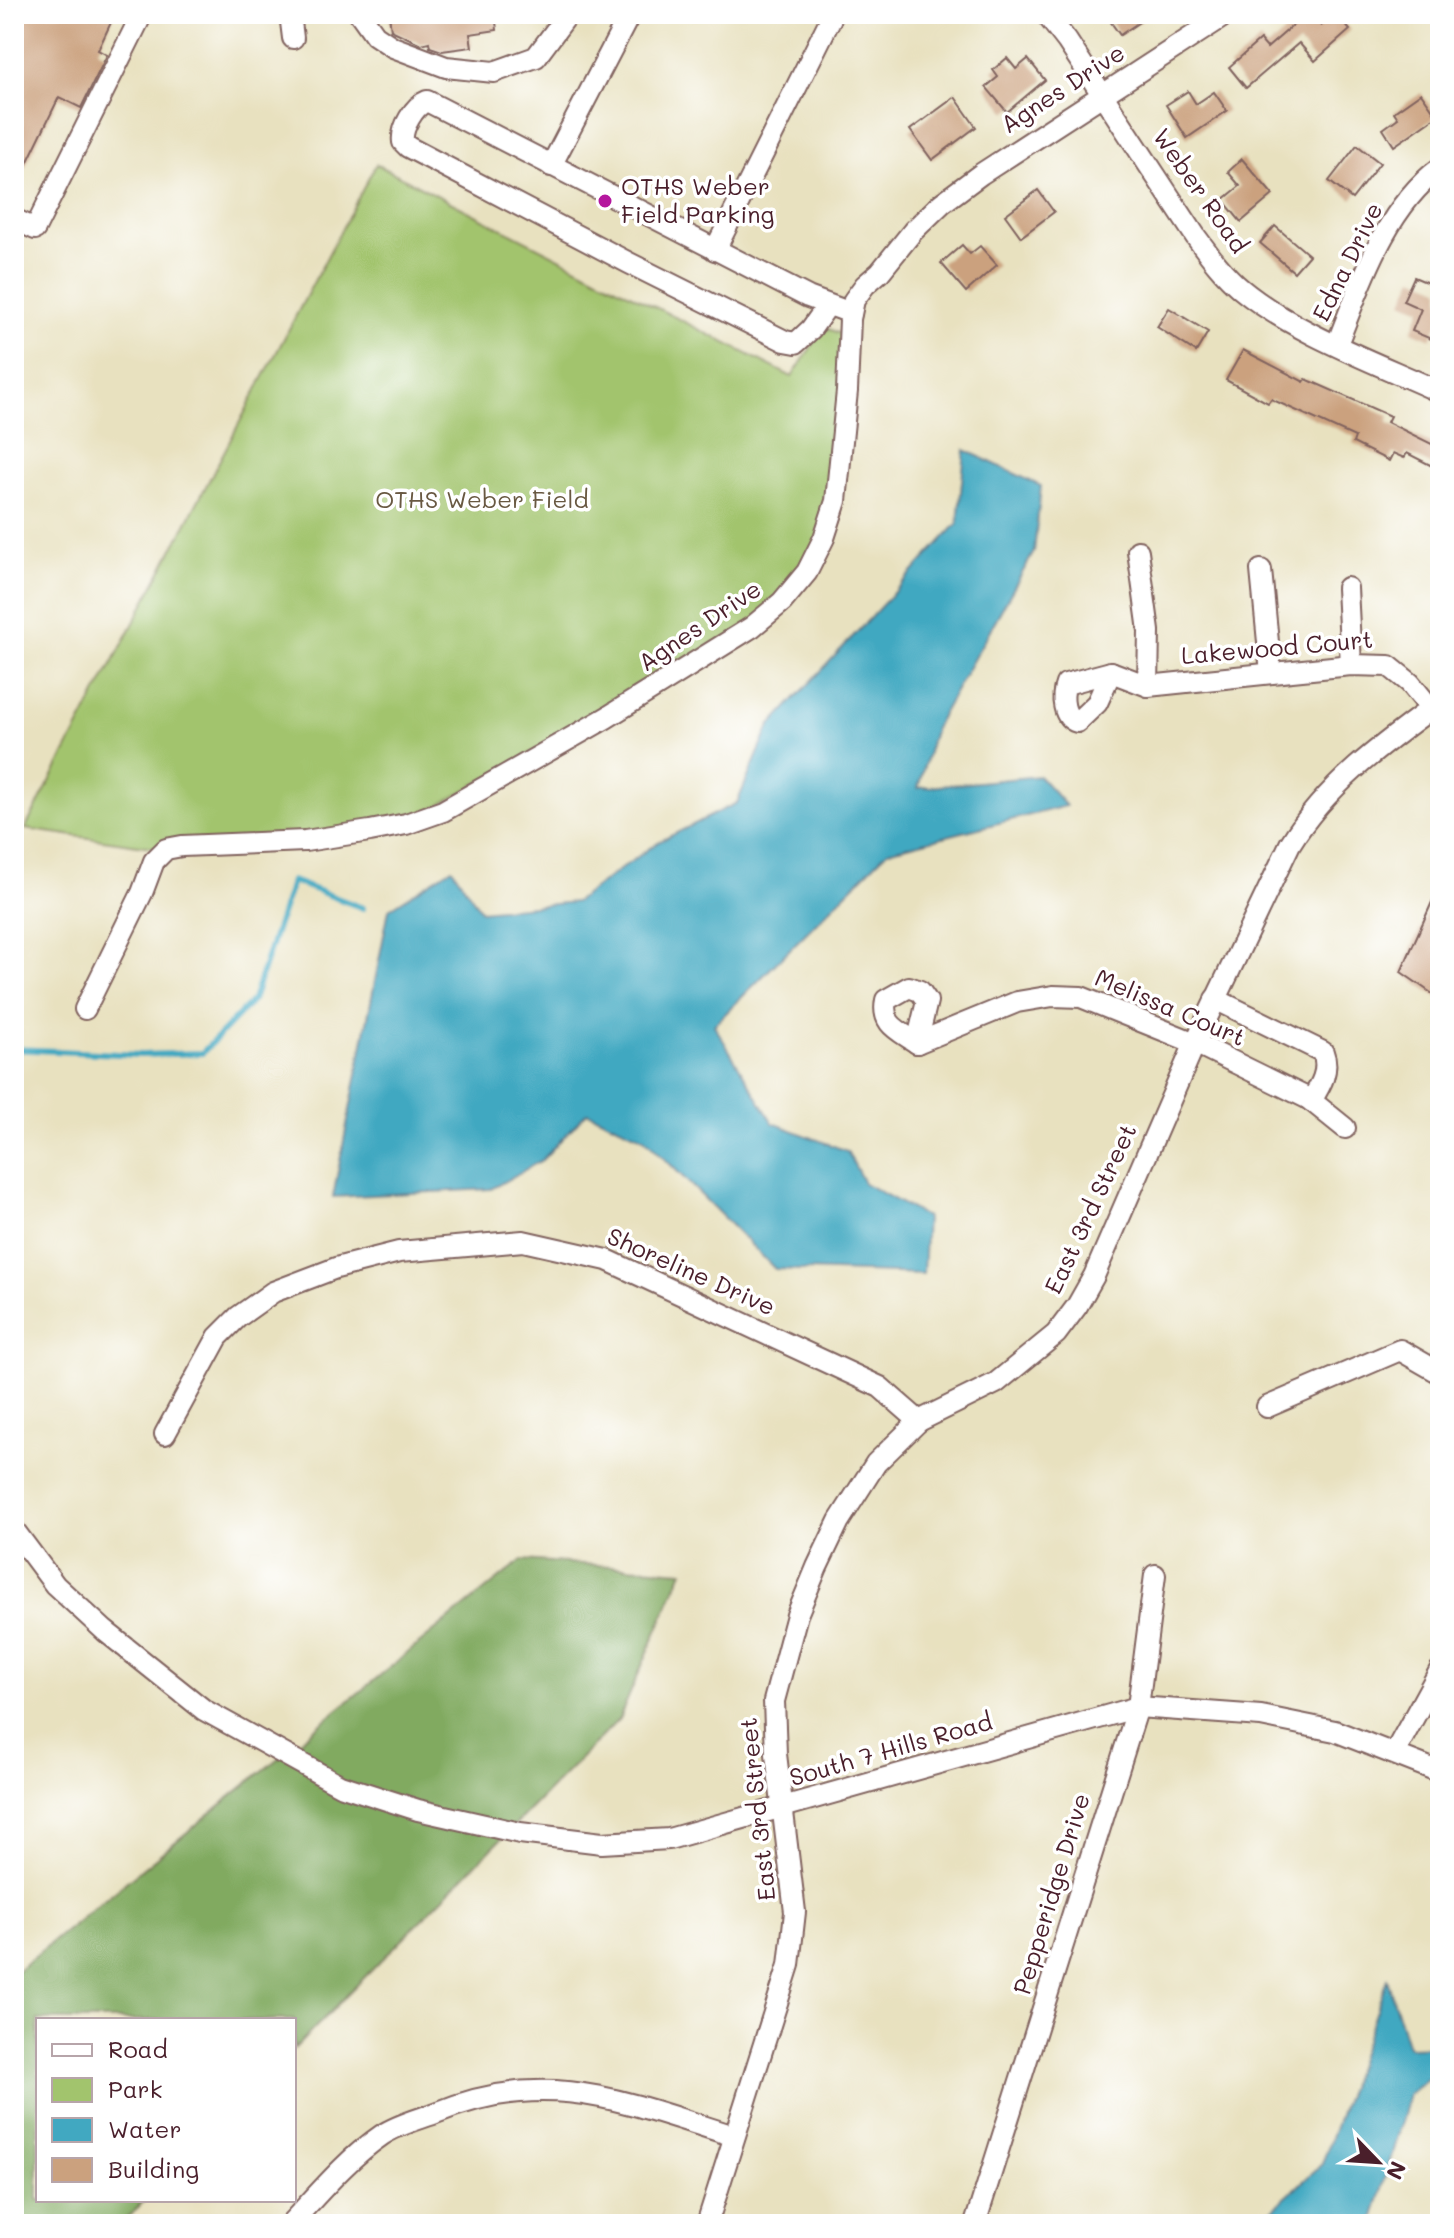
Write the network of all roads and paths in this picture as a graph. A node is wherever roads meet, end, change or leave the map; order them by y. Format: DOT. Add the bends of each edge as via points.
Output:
graph roads {
  1 [pos="142,14"];
  2 [pos="290,14"];
  3 [pos="360,14"];
  4 [pos="568,14"];
  5 [pos="630,14"];
  6 [pos="833,14"];
  7 [pos="1046,14"];
  8 [pos="1227,14"];
  9 [pos="293,38"];
  10 [pos="1102,94"];
  11 [pos="551,166"];
  12 [pos="1440,168"];
  13 [pos="14,219"];
  14 [pos="715,250"];
  15 [pos="828,305"];
  16 [pos="851,313"];
  17 [pos="1337,344"];
  18 [pos="1440,392"];
  19 [pos="1138,551"];
  20 [pos="1261,570"];
  21 [pos="1347,588"];
  22 [pos="1351,665"];
  23 [pos="1111,672"];
  24 [pos="1271,673"];
  25 [pos="1148,686"];
  26 [pos="1436,706"];
  27 [pos="1215,999"];
  28 [pos="85,1009"];
  29 [pos="917,1043"];
  30 [pos="1195,1043"];
  31 [pos="1311,1101"];
  32 [pos="1345,1128"];
  33 [pos="1440,1373"];
  34 [pos="1267,1407"];
  35 [pos="919,1421"];
  36 [pos="165,1434"];
  37 [pos="14,1530"];
  38 [pos="1155,1575"];
  39 [pos="1440,1670"];
  40 [pos="1138,1707"];
  41 [pos="1395,1752"];
  42 [pos="1440,1772"];
  43 [pos="784,1807"];
  44 [pos="734,2136"];
  45 [pos="290,2224"];
  46 [pos="707,2224"];
  47 [pos="975,2224"];
  1 -- 13 [label="street" via="35,229"];
  2 -- 9 [label="street"];
  3 -- 4 [label="street" via="375,35 393,47 446,67 494,72 536,57"];
  5 -- 11 [label="street"];
  6 -- 14 [label="street"];
  7 -- 10 [label="street, Weber Road"];
  8 -- 10 [label="street, Agnes Drive"];
  10 -- 16 [label="street, Agnes Drive" via="942,203 865,285"];
  10 -- 17 [label="street, Weber Road" via="1216,264 1258,303"];
  11 -- 14 [label="street"];
  11 -- 15 [label="street" via="427,101 402,135 408,147 785,341 796,343"];
  12 -- 17 [label="street, Edna Drive" via="1390,226"];
  14 -- 15 [label="street"];
  15 -- 16 [label="street"];
  16 -- 28 [label="street, Agnes Drive" via="836,501 807,572 782,602 720,649 443,811 406,824 305,841 166,849 154,861"];
  17 -- 18 [label="street, Weber Road"];
  19 -- 25 [label="street" via="1149,631"];
  20 -- 24 [label="street"];
  21 -- 22 [label="street"];
  22 -- 24 [label="street, Lakewood Court"];
  22 -- 26 [label="street, Lakewood Court" via="1389,666"];
  23 -- 25 [label="street, Lakewood Court"];
  24 -- 25 [label="street, Lakewood Court"];
  26 -- 27 [label="street, East 3rd Street" via="1380,747 1305,819"];
  27 -- 30 [label="street, East 3rd Street"];
  27 -- 31 [label="street" via="1323,1052 1327,1062 1322,1083"];
  29 -- 30 [label="street, Melissa Court" via="1017,1002 1053,996 1081,997"];
  30 -- 31 [label="street, Melissa Court"];
  30 -- 35 [label="street, East 3rd Street" via="1094,1276 1070,1315 1056,1334 996,1383"];
  31 -- 32 [label="street, Melissa Court"];
  33 -- 34 [label="street" via="1400,1350"];
  35 -- 36 [label="street, Shoreline Drive" via="880,1387 607,1260 523,1241 399,1252 273,1292 218,1337"];
  35 -- 43 [label="street, East 3rd Street" via="876,1463 839,1521 797,1615 774,1701"];
  37 -- 43 [label="street, South 7 Hills Road" via="55,1585 204,1710 340,1785 428,1813 520,1833 602,1843 669,1839"];
  38 -- 40 [label="street, Pepperidge Drive"];
  39 -- 41 [label="street"];
  40 -- 41 [label="street, South 7 Hills Road" via="1261,1716 1335,1731"];
  40 -- 43 [label="street, South 7 Hills Road"];
  40 -- 47 [label="street, Pepperidge Drive"];
  41 -- 42 [label="street, South 7 Hills Road"];
  43 -- 44 [label="street, East 3rd Street" via="795,1912 789,1965"];
  44 -- 45 [label="street" via="591,2094 524,2089 444,2109 384,2134 346,2164"];
  44 -- 46 [label="street, East 3rd Street"];
}
